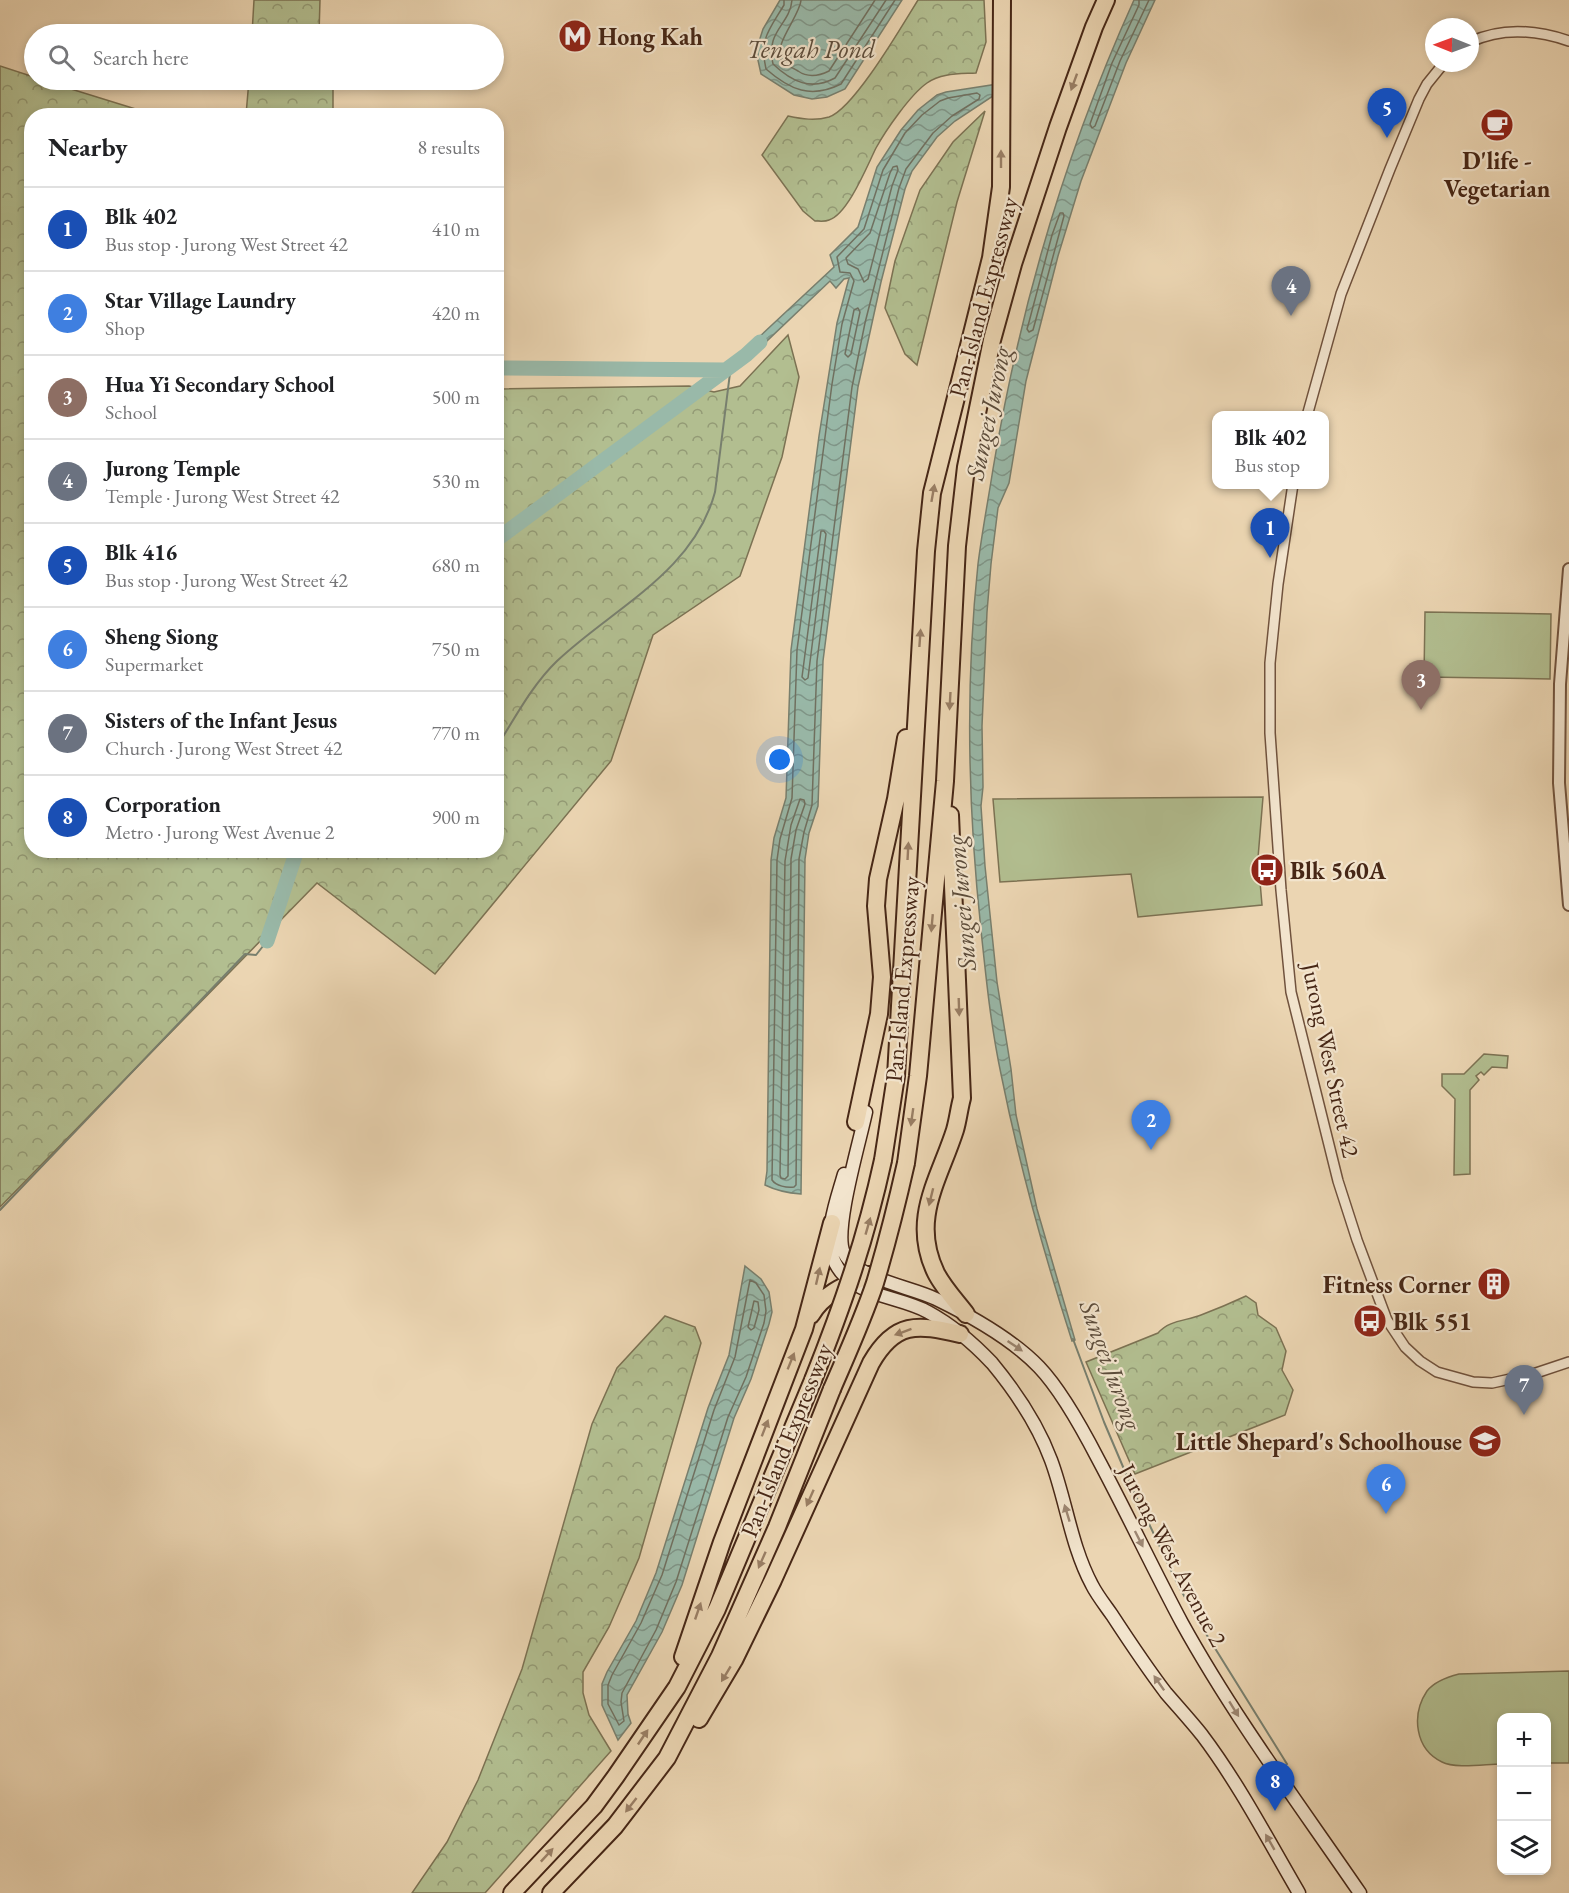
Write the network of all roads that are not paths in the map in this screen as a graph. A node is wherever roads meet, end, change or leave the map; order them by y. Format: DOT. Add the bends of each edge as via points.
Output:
graph roads {
  1 [pos="1002,0"];
  2 [pos="1106,0"];
  3 [pos="1112,0"];
  4 [pos="1094,27"];
  5 [pos="1479,38"];
  6 [pos="1569,41"];
  7 [pos="1437,72"];
  8 [pos="1308,411"];
  9 [pos="1292,489"];
  10 [pos="1569,569"];
  11 [pos="917,696"];
  12 [pos="946,760"];
  13 [pos="1569,905"];
  14 [pos="866,1077"];
  15 [pos="856,1122"];
  16 [pos="832,1223"];
  17 [pos="869,1275"];
  18 [pos="852,1282"];
  19 [pos="966,1314"];
  20 [pos="804,1329"];
  21 [pos="960,1334"];
  22 [pos="1569,1362"];
  23 [pos="677,1687"];
  24 [pos="667,1758"];
  25 [pos="512,1893"];
  26 [pos="551,1893"];
  27 [pos="1299,1893"];
  28 [pos="1360,1893"];
  11 -- 1 [label="highway, Pan-Island Expressway, one-way" via="932,494 991,258 1001,188"];
  2 -- 4 [label="highway, Pan-Island Expressway"];
  3 -- 4 [label="highway"];
  4 -- 12 [label="highway, Pan-Island Expressway, one-way" via="1013,264 979,396 957,546"];
  5 -- 6 [label="street" via="1516,31"];
  7 -- 8 [label="street" via="1419,99 1341,294"];
  9 -- 22 [label="street, Jurong West Street 42" via="1270,663 1270,733 1291,992 1338,1181 1387,1320 1420,1361 1437,1372 1492,1383"];
  10 -- 13 [label="street" via="1560,684 1559,783"];
  11 -- 14 [label="highway" via="878,879 876,906 882,977"];
  23 -- 11 [label="highway, Pan-Island Expressway, one-way, bridge" via="717,1609 813,1380 853,1275 870,1216 896,1076"];
  12 -- 19 [label="highway, one-way" via="962,1098 955,1129 929,1197 926,1225 927,1247 936,1274"];
  12 -- 24 [label="highway, Pan-Island Expressway, one-way, bridge" via="918,1076 906,1163 892,1224 855,1336 777,1527 720,1656"];
  14 -- 15 [label="highway"];
  14 -- 17 [label="main road, Jurong West Avenue 2" via="870,1093 842,1220 841,1244 850,1262"];
  15 -- 16 [label="main road"];
  16 -- 18 [label="main road" via="833,1258"];
  20 -- 16 [label="highway, one-way"];
  17 -- 18 [label="highway"];
  17 -- 19 [label="main road, Jurong West Avenue 2" via="933,1297"];
  18 -- 20 [label="highway" via="825,1298"];
  18 -- 21 [label="main road" via="927,1311"];
  19 -- 28 [label="main road, Jurong West Avenue 2, one-way" via="1021,1350 1058,1392 1083,1431 1208,1667"];
  23 -- 20 [label="highway, one-way" via="680,1664 722,1542"];
  21 -- 24 [label="highway, one-way" via="916,1328 893,1335 881,1346 735,1660 698,1721"];
  27 -- 21 [label="main road, one-way" via="1239,1790 1202,1736 1165,1692 1092,1585 1051,1460 1035,1426 990,1362"];
  25 -- 23 [label="highway, Pan-Island Expressway, one-way" via="594,1806"];
  24 -- 26 [label="highway, Pan-Island Expressway, one-way" via="615,1826"];
}
